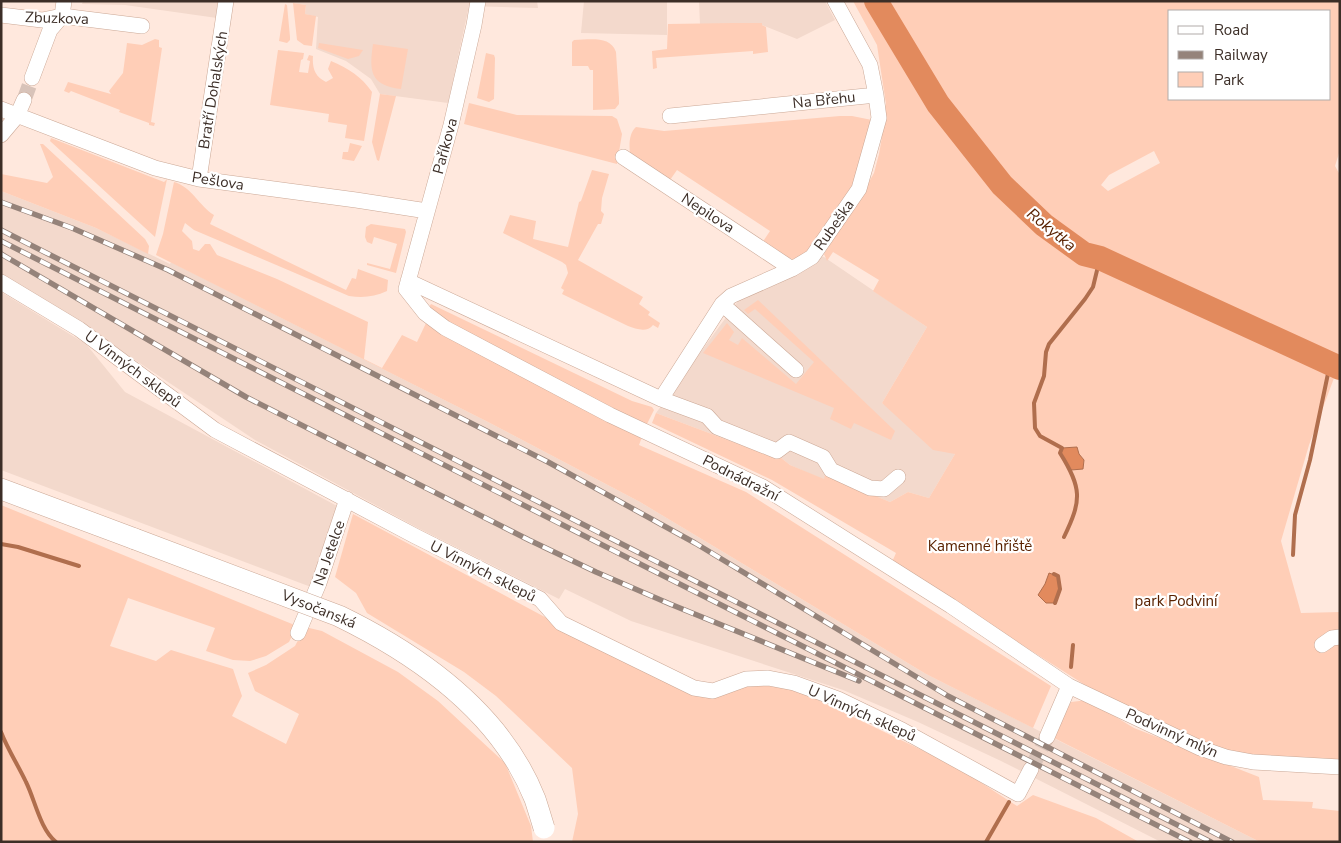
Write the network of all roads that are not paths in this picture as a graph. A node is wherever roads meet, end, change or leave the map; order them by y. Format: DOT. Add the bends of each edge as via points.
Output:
graph roads {
  1 [pos="226,1"];
  2 [pos="478,1"];
  3 [pos="835,1"];
  4 [pos="63,8"];
  5 [pos="1,15"];
  6 [pos="142,26"];
  7 [pos="32,78"];
  8 [pos="876,95"];
  9 [pos="24,100"];
  10 [pos="1,109"];
  11 [pos="17,116"];
  12 [pos="670,116"];
  13 [pos="1,135"];
  14 [pos="623,157"];
  15 [pos="199,179"];
  16 [pos="427,211"];
  17 [pos="792,268"];
  18 [pos="1,282"];
  19 [pos="407,285"];
  20 [pos="722,304"];
  21 [pos="796,370"];
  22 [pos="661,399"];
  23 [pos="898,477"];
  24 [pos="1,489"];
  25 [pos="347,499"];
  26 [pos="298,634"];
  27 [pos="1340,637"];
  28 [pos="1322,645"];
  29 [pos="1069,686"];
  30 [pos="1046,737"];
  31 [pos="1340,767"];
  32 [pos="1031,769"];
  33 [pos="546,835"];
  1 -- 15 [label="street, Bratří Dohalských"];
  2 -- 16 [label="street, Paříkova" via="451,125"];
  3 -- 8 [label="street, Na Břehu" via="870,65"];
  4 -- 5 [label="street, Zbuzkova" via="42,20"];
  4 -- 6 [label="street, Zbuzkova"];
  4 -- 7 [label="street" via="50,30"];
  8 -- 12 [label="street, Na Břehu"];
  8 -- 17 [label="street, Rubeška" via="879,118 859,189 812,257"];
  9 -- 11 [label="street"];
  10 -- 11 [label="street, Pešlova"];
  11 -- 13 [label="street"];
  11 -- 15 [label="street, Pešlova" via="155,168"];
  14 -- 17 [label="street, Nepilova"];
  15 -- 16 [label="street, Pešlova"];
  16 -- 19 [label="street, Paříkova"];
  17 -- 20 [label="street, Rubeška" via="731,296"];
  18 -- 25 [label="street, U Vinných sklepů" via="79,329 215,430"];
  19 -- 22 [label="street"];
  19 -- 29 [label="street, Podnádražní" via="425,313 445,328 610,415 763,487 951,606"];
  20 -- 21 [label="street"];
  20 -- 22 [label="street, Rubeška"];
  22 -- 23 [label="street" via="707,416 717,427 777,451 789,442 823,457 831,470 870,488 884,489"];
  24 -- 33 [label="main road, Vysočanská, bridge" via="339,616 402,650 461,696 490,726 521,771"];
  25 -- 26 [label="street, Na Jetelce"];
  25 -- 32 [label="street, U Vinných sklepů" via="540,599 561,623 694,688 713,691 746,679 768,678 794,683 838,699 902,730 1018,794"];
  27 -- 28 [label="street"];
  29 -- 30 [label="street"];
  29 -- 31 [label="street, Podvinný mlýn" via="1200,748 1226,757 1253,762"];
}
